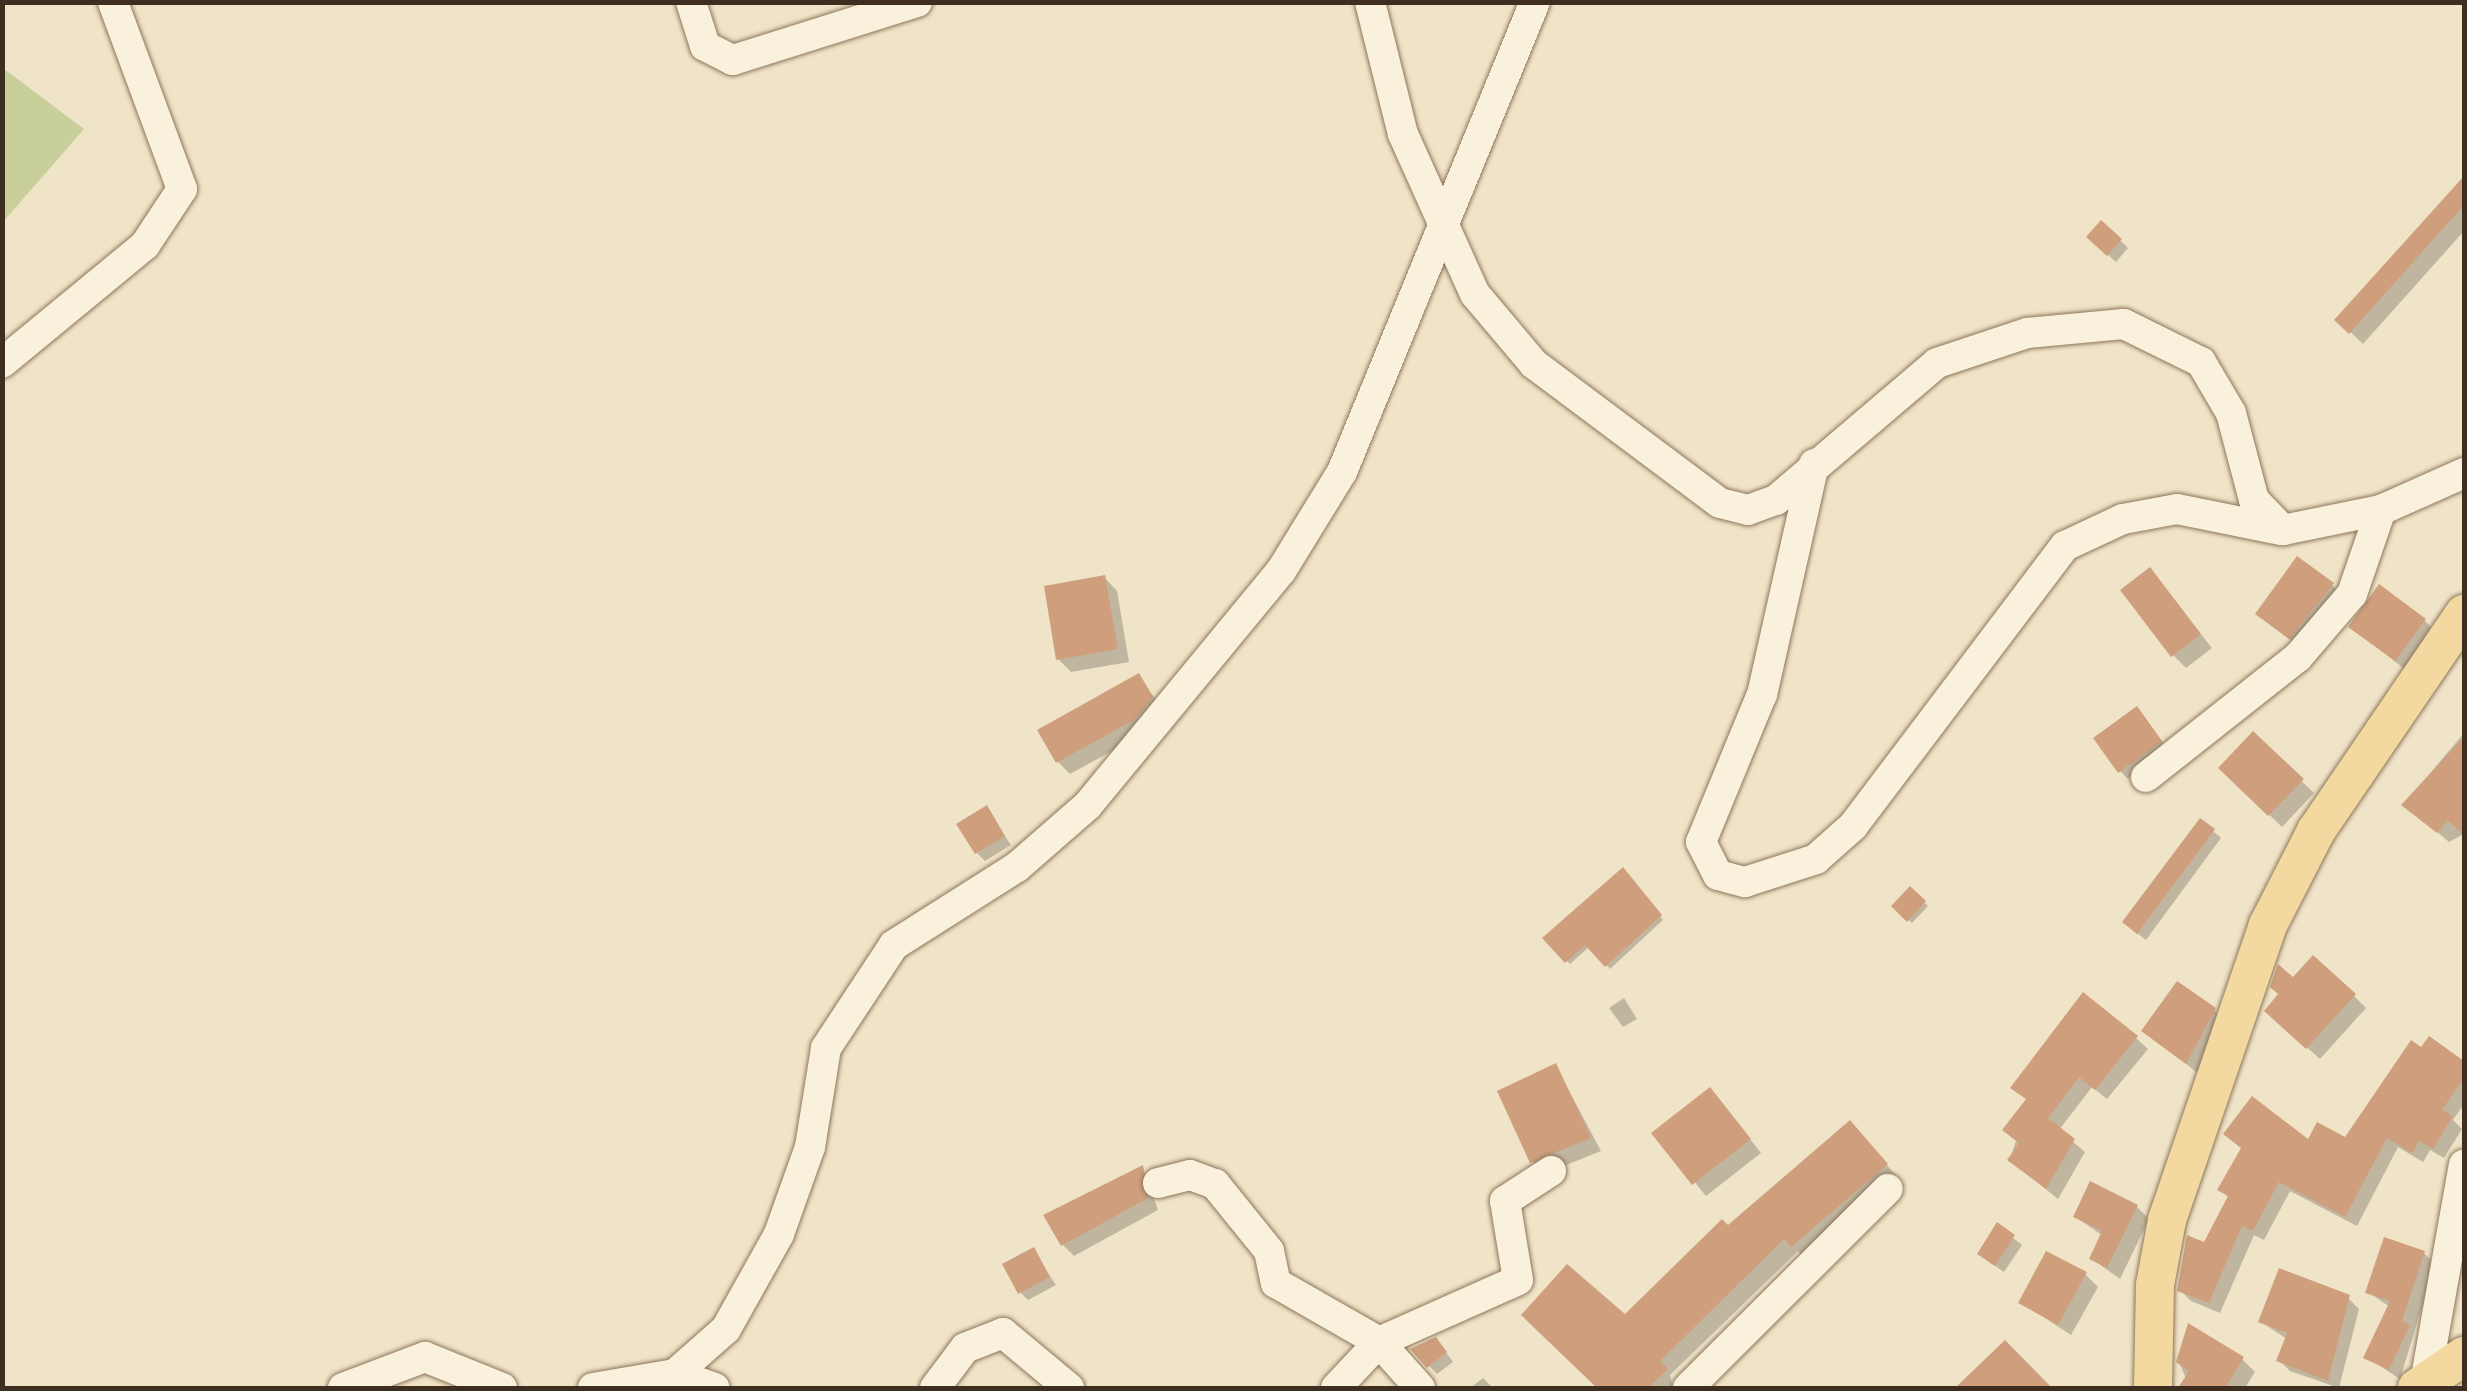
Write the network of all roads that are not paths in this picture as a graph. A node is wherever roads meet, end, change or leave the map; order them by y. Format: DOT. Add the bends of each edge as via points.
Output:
graph roads {
  1 [pos="113,2"];
  2 [pos="691,2"];
  3 [pos="918,2"];
  4 [pos="1370,2"];
  5 [pos="1535,2"];
  6 [pos="1444,226"];
  7 [pos="4,359"];
  8 [pos="1815,462"];
  9 [pos="2464,473"];
  10 [pos="2381,510"];
  11 [pos="2283,530"];
  12 [pos="2464,614"];
  13 [pos="2146,777"];
  14 [pos="2464,1164"];
  15 [pos="1551,1171"];
  16 [pos="1158,1183"];
  17 [pos="1888,1190"];
  18 [pos="1379,1342"];
  19 [pos="2464,1356"];
  20 [pos="675,1374"];
  21 [pos="2421,1386"];
  22 [pos="343,1388"];
  23 [pos="502,1388"];
  24 [pos="593,1388"];
  25 [pos="714,1388"];
  26 [pos="935,1388"];
  27 [pos="1069,1388"];
  28 [pos="1336,1388"];
  29 [pos="1420,1388"];
  30 [pos="1688,1388"];
  31 [pos="2153,1388"];
  1 -- 7 [label="street" via="182,189 145,245"];
  2 -- 3 [label="street" via="705,46 733,60"];
  4 -- 6 [label="street" via="1403,134"];
  5 -- 6 [label="street"];
  6 -- 8 [label="street" via="1475,294 1534,364 1684,484 1748,510 1776,500"];
  6 -- 20 [label="street" via="1342,472 1281,571 1088,805 1017,867 894,945 826,1048 810,1147 779,1234 726,1330"];
  8 -- 11 [label="street" via="1937,362 2027,333 2124,324 2201,362 2231,413 2254,500"];
  8 -- 11 [label="street" via="1762,694 1701,842 1718,875 1745,882 1816,859 1853,826 2064,546 2123,519 2177,509"];
  9 -- 10 [label="street"];
  10 -- 11 [label="street"];
  10 -- 13 [label="street" via="2352,594 2298,657"];
  12 -- 31 [label="main road" via="2316,831 2268,924 2167,1220"];
  14 -- 21 [label="street"];
  15 -- 18 [label="street" via="1505,1200 1518,1280"];
  16 -- 18 [label="street" via="1190,1175 1215,1184 1269,1252 1276,1284"];
  17 -- 30 [label="street"];
  18 -- 28 [label="street"];
  18 -- 29 [label="street"];
  19 -- 21 [label="main road"];
  20 -- 24 [label="street"];
  20 -- 25 [label="street"];
  22 -- 23 [label="street" via="424,1357"];
  26 -- 27 [label="street" via="966,1348 1003,1332"];
}
